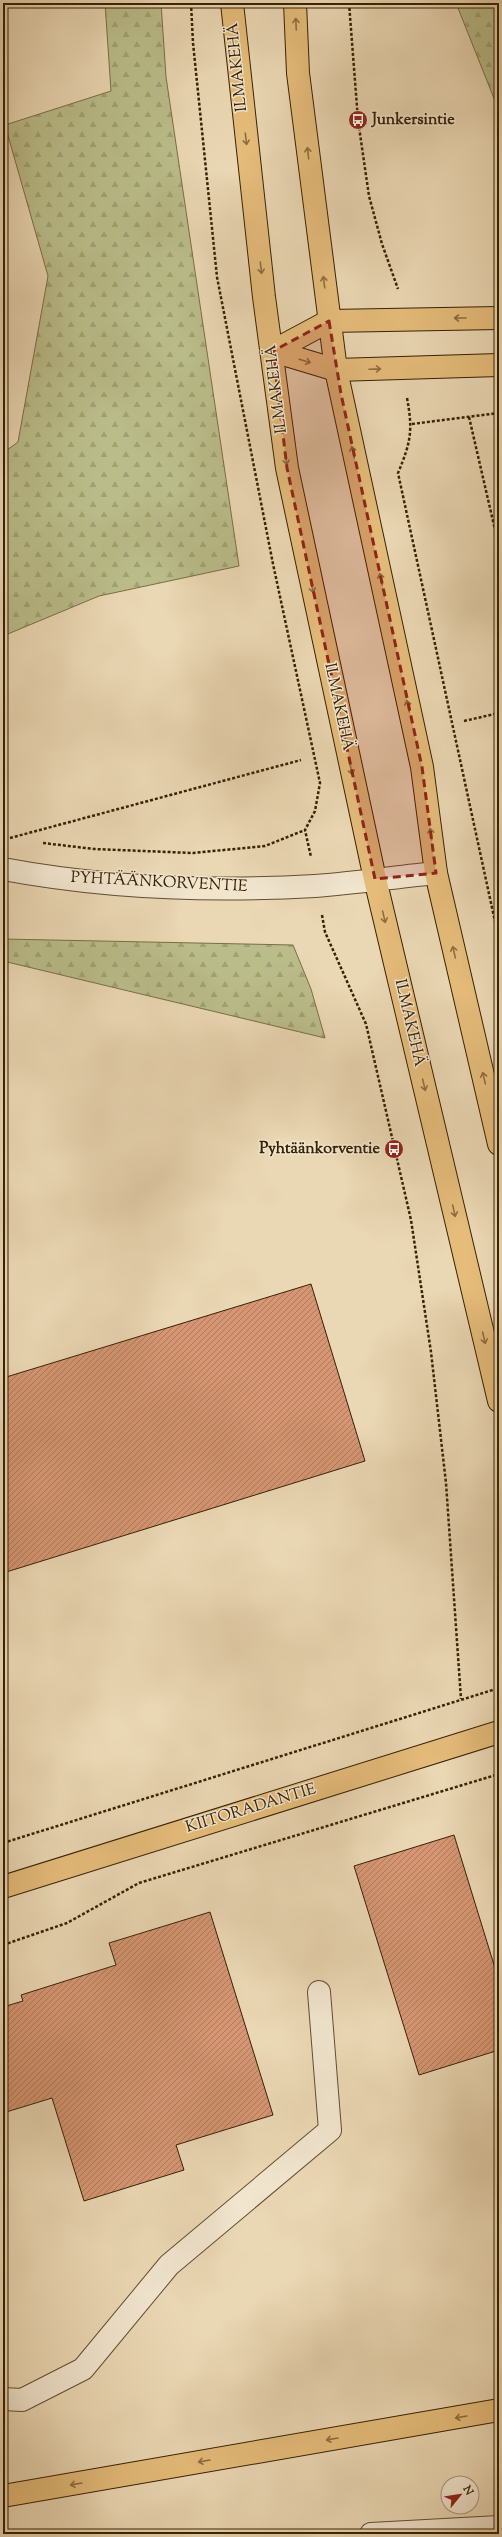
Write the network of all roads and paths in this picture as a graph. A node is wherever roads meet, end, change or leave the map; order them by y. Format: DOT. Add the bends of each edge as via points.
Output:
graph roads {
  1 [pos="192,3"];
  2 [pos="232,3"];
  3 [pos="294,3"];
  4 [pos="349,3"];
  5 [pos="400,318"];
  6 [pos="499,318"];
  7 [pos="329,321"];
  8 [pos="273,351"];
  9 [pos="499,365"];
  10 [pos="402,368"];
  11 [pos="336,370"];
  12 [pos="499,413"];
  13 [pos="469,417"];
  14 [pos="412,424"];
  15 [pos="499,547"];
  16 [pos="499,713"];
  17 [pos="464,721"];
  18 [pos="302,760"];
  19 [pos="305,830"];
  20 [pos="3,838"];
  21 [pos="8,839"];
  22 [pos="15,840"];
  23 [pos="39,843"];
  24 [pos="3,869"];
  25 [pos="436,873"];
  26 [pos="375,879"];
  27 [pos="317,886"];
  28 [pos="499,938"];
  29 [pos="499,1144"];
  30 [pos="499,1401"];
  31 [pos="499,1688"];
  32 [pos="461,1699"];
  33 [pos="499,1732"];
  34 [pos="499,1774"];
  35 [pos="3,1843"];
  36 [pos="3,1887"];
  37 [pos="3,1945"];
  38 [pos="319,1992"];
  39 [pos="3,2399"];
  40 [pos="499,2410"];
  41 [pos="3,2496"];
  42 [pos="499,2527"];
  43 [pos="371,2534"];
  1 -- 19 [label="path" via="193,44 217,277 272,564 320,783 315,811"];
  2 -- 8 [label="main road, ILMAKEHÄ, one-way" via="264,297"];
  7 -- 3 [label="main road, one-way" via="298,73"];
  4 -- 5 [label="path" via="358,120 369,196 382,244 398,283"];
  6 -- 5 [label="main road, one-way"];
  5 -- 7 [label="main road"];
  7 -- 8 [label="main road"];
  7 -- 11 [label="main road"];
  8 -- 11 [label="main road, one-way"];
  8 -- 26 [label="main road, ILMAKEHÄ, one-way" via="286,468"];
  9 -- 10 [label="main road"];
  11 -- 10 [label="main road, one-way"];
  10 -- 14 [label="path"];
  25 -- 11 [label="main road, one-way" via="422,767"];
  12 -- 13 [label="path"];
  13 -- 14 [label="path"];
  13 -- 15 [label="path"];
  14 -- 28 [label="path" via="408,450 398,473"];
  16 -- 17 [label="path"];
  18 -- 21 [label="path"];
  19 -- 23 [label="path" via="265,846 193,853 94,849"];
  19 -- 27 [label="path"];
  20 -- 21 [label="path"];
  21 -- 22 [label="path"];
  24 -- 27 [label="street, PYHTÄÄNKORVENTIE" via="49,877 195,888"];
  25 -- 26 [label="street, PYHTÄÄNKORVENTIE"];
  29 -- 25 [label="main road, one-way"];
  26 -- 27 [label="street, PYHTÄÄNKORVENTIE"];
  26 -- 30 [label="main road, ILMAKEHÄ, one-way"];
  27 -- 32 [label="path" via="325,932 366,1024 411,1220 431,1352 446,1483"];
  31 -- 32 [label="path"];
  32 -- 35 [label="path"];
  33 -- 36 [label="main road, KIITORADANTIE"];
  34 -- 37 [label="path" via="139,1884 67,1923"];
  38 -- 39 [label="street" via="330,2130 169,2265 83,2369 22,2400"];
  40 -- 41 [label="main road, one-way"];
  42 -- 43 [label="street"];
}
